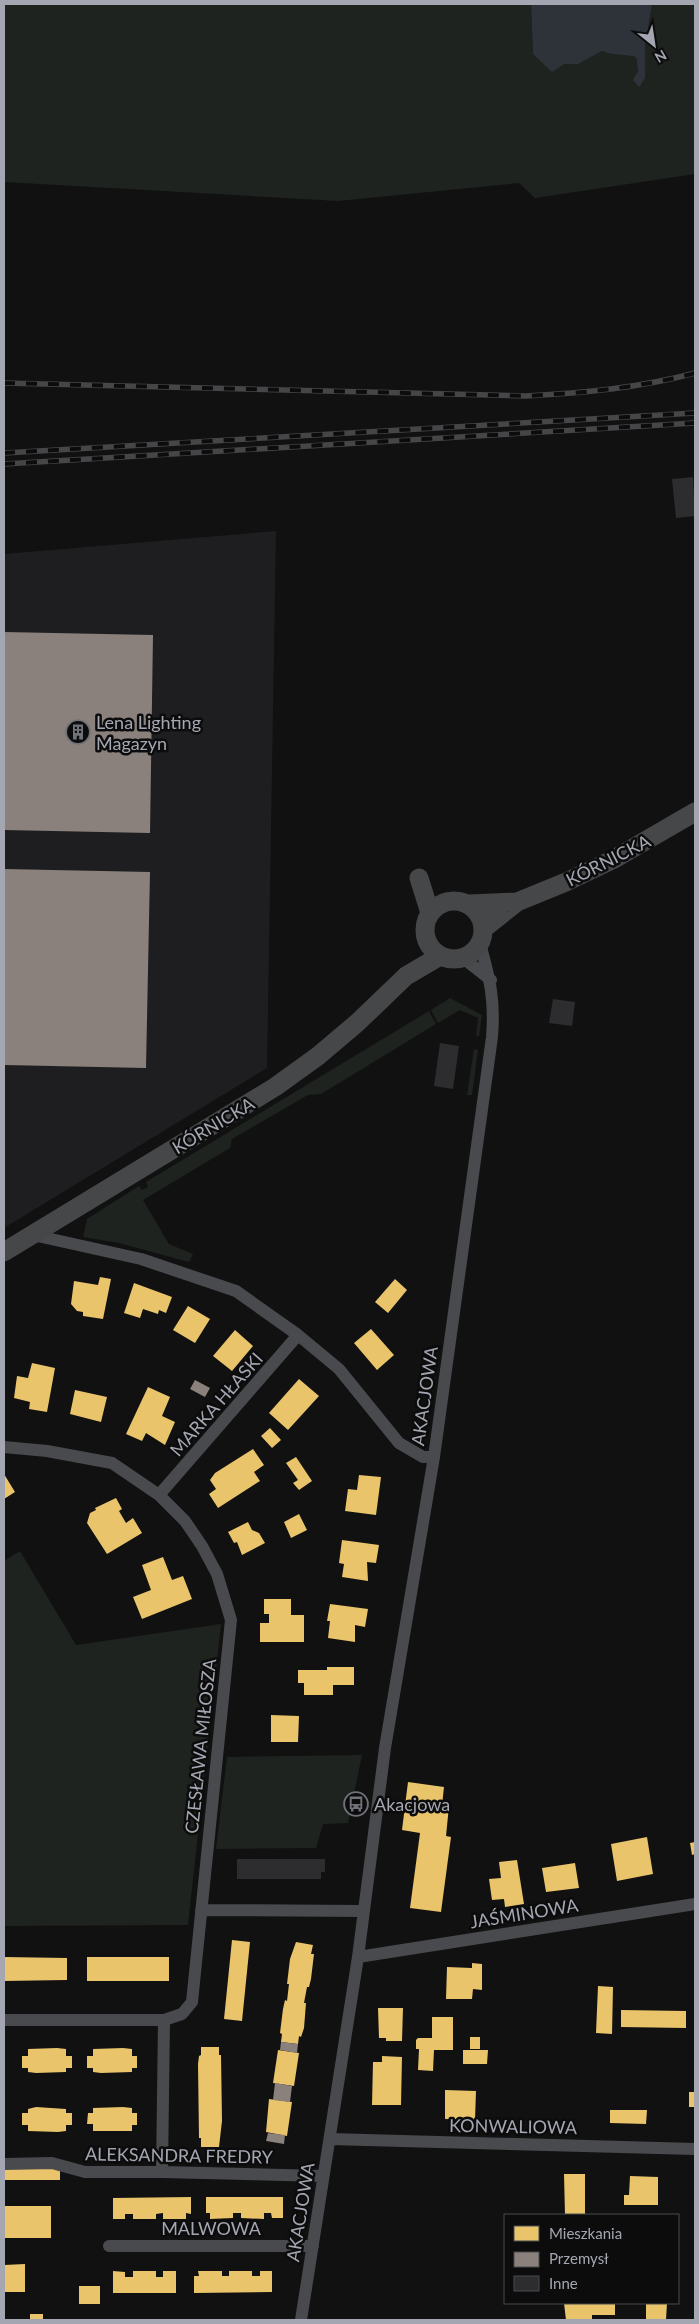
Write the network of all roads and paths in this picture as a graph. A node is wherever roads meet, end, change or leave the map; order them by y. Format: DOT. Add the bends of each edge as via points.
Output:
graph roads {
  1 [pos="695,812"];
  2 [pos="446,902"];
  3 [pos="518,902"];
  4 [pos="469,904"];
  5 [pos="430,913"];
  6 [pos="482,936"];
  7 [pos="426,938"];
  8 [pos="440,956"];
  9 [pos="462,958"];
  10 [pos="406,976"];
  11 [pos="491,980"];
  12 [pos="33,1235"];
  13 [pos="4,1252"];
  14 [pos="298,1335"];
  15 [pos="4,1447"];
  16 [pos="434,1457"];
  17 [pos="159,1495"];
  18 [pos="695,1904"];
  19 [pos="201,1910"];
  20 [pos="363,1911"];
  21 [pos="358,1957"];
  22 [pos="4,2020"];
  23 [pos="164,2020"];
  24 [pos="330,2139"];
  25 [pos="695,2148"];
  26 [pos="4,2164"];
  27 [pos="162,2172"];
  28 [pos="323,2176"];
  29 [pos="108,2246"];
  30 [pos="313,2246"];
  31 [pos="301,2320"];
  1 -- 3 [label="street, KÓRNICKA" via="614,859"];
  2 -- 4 [label="street"];
  2 -- 5 [label="street"];
  2 -- 5 [label="street" via="419,878"];
  3 -- 4 [label="street"];
  3 -- 6 [label="street"];
  4 -- 6 [label="street" via="476,910"];
  5 -- 7 [label="street"];
  6 -- 9 [label="street" via="472,952"];
  6 -- 11 [label="street, AKACJOWA"];
  7 -- 8 [label="street"];
  7 -- 10 [label="street"];
  8 -- 9 [label="street"];
  8 -- 10 [label="street"];
  9 -- 11 [label="street"];
  10 -- 12 [label="street, KÓRNICKA" via="331,1045 275,1087"];
  11 -- 16 [label="street, AKACJOWA" via="495,1008 492,1037"];
  12 -- 13 [label="street, KÓRNICKA"];
  12 -- 14 [label="street" via="141,1259 236,1292"];
  14 -- 16 [label="street" via="339,1369 399,1443 423,1457"];
  14 -- 17 [label="street, MARKA HŁASKI"];
  15 -- 17 [label="street, CZESŁAWA MIŁOSZA" via="47,1450 112,1463"];
  16 -- 20 [label="street, AKACJOWA" via="384,1755"];
  17 -- 19 [label="street, CZESŁAWA MIŁOSZA" via="185,1521 202,1546 217,1574 231,1620"];
  18 -- 21 [label="street, JAŚMINOWA"];
  19 -- 20 [label="street"];
  19 -- 23 [label="street, CZESŁAWA MIŁOSZA" via="192,2002 182,2014"];
  20 -- 21 [label="street, AKACJOWA"];
  21 -- 24 [label="street, AKACJOWA"];
  22 -- 23 [label="street"];
  23 -- 27 [label="street"];
  24 -- 25 [label="street, KONWALIOWA"];
  24 -- 28 [label="street, AKACJOWA"];
  26 -- 27 [label="street, ALEKSANDRA FREDRY" via="52,2163 85,2172"];
  27 -- 28 [label="street, ALEKSANDRA FREDRY"];
  28 -- 30 [label="street, AKACJOWA"];
  29 -- 30 [label="street, MALWOWA"];
  30 -- 31 [label="street, AKACJOWA"];
}
